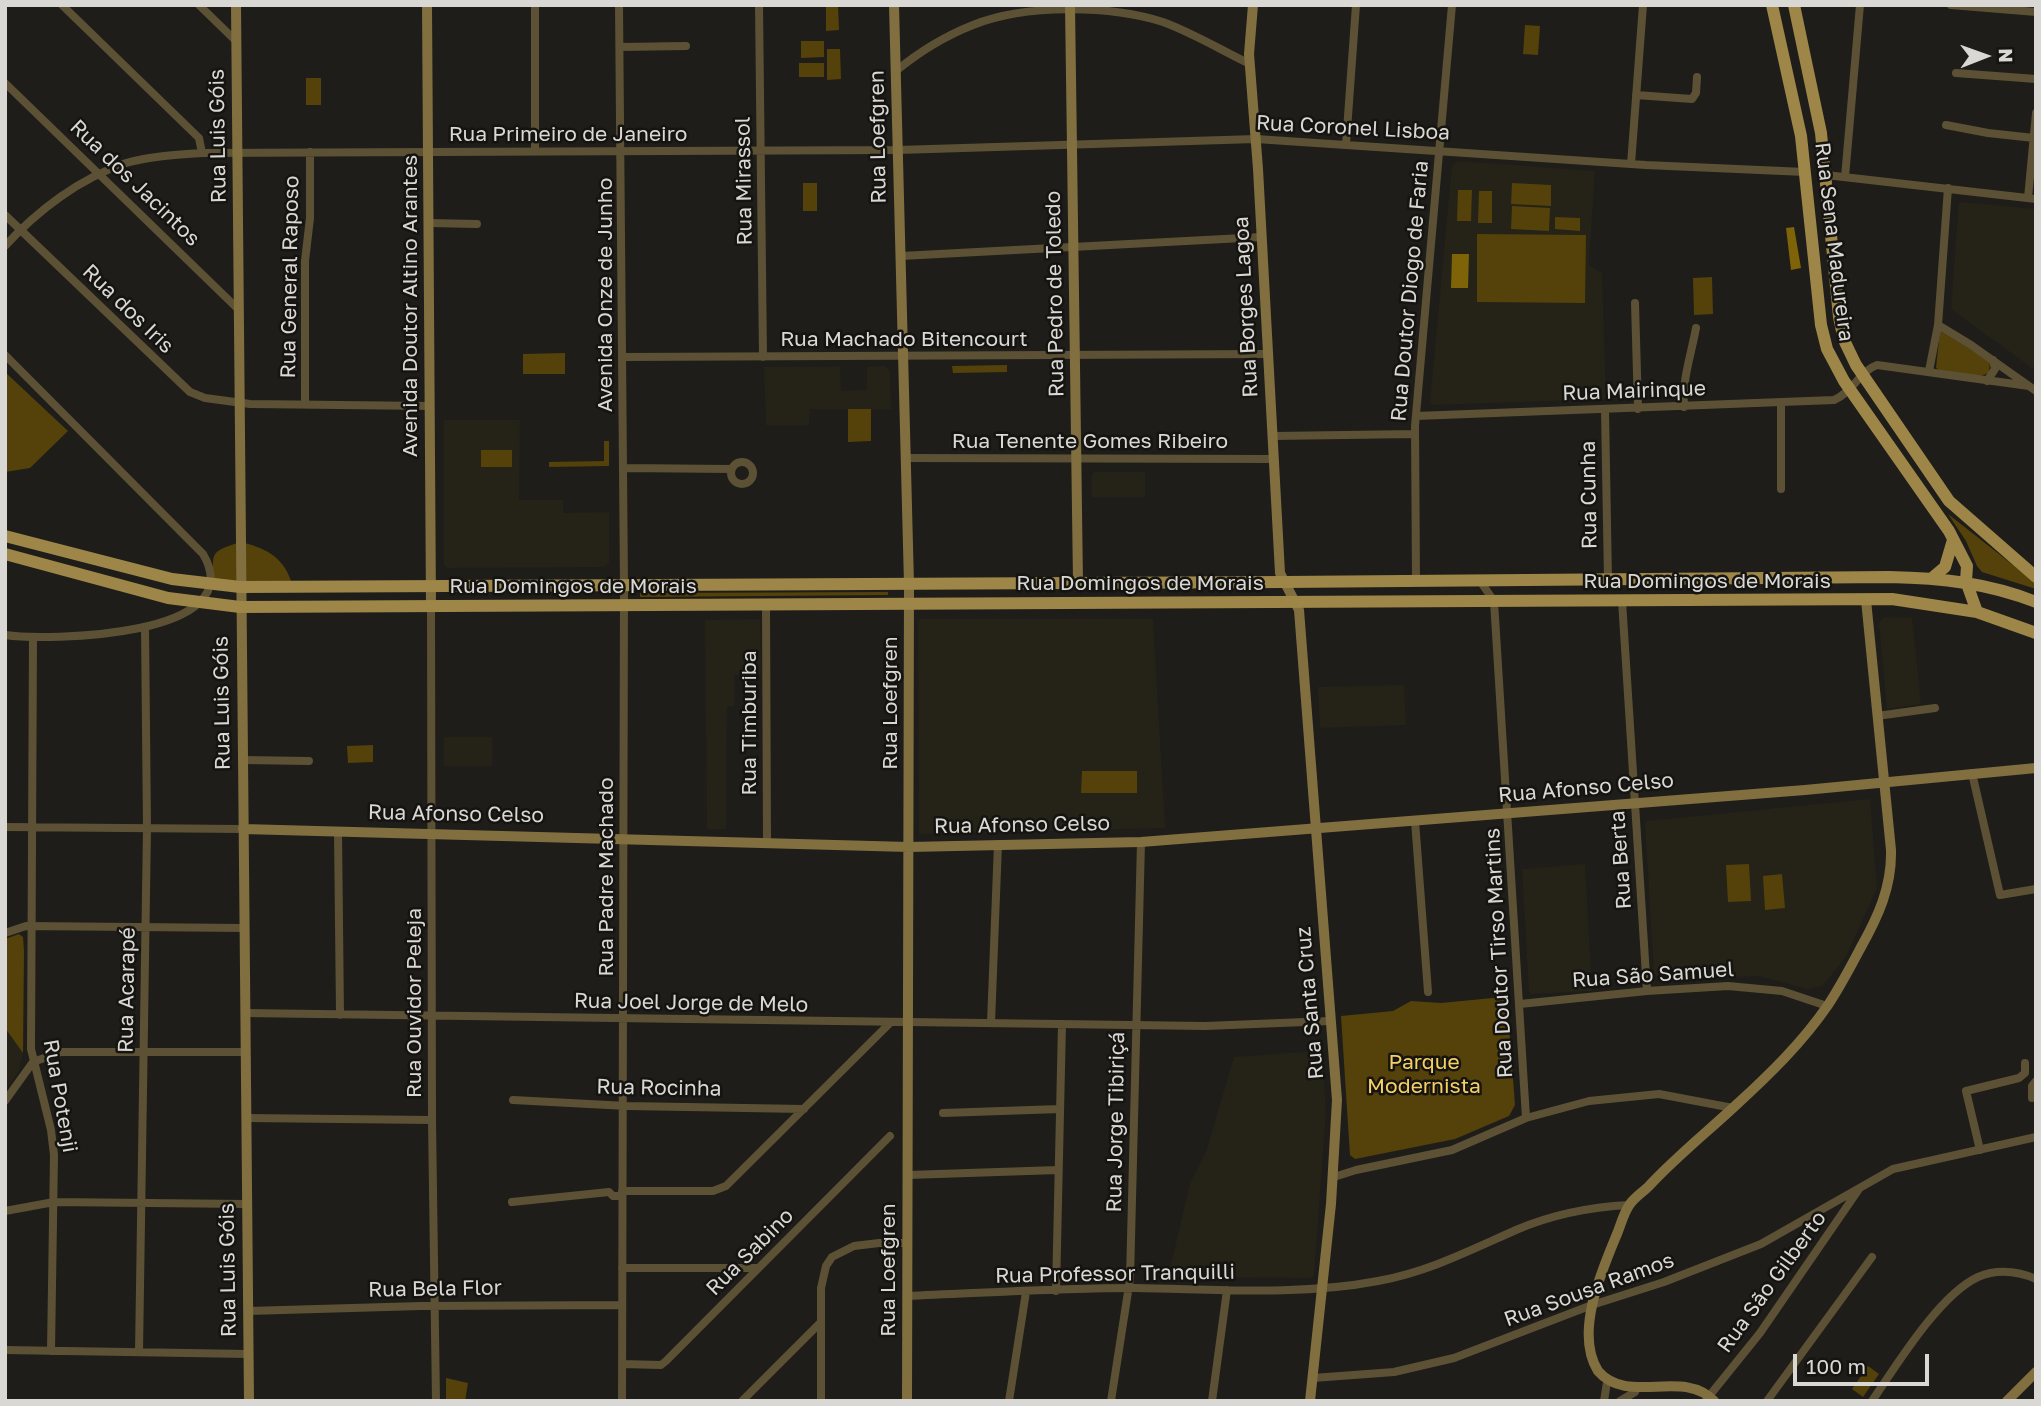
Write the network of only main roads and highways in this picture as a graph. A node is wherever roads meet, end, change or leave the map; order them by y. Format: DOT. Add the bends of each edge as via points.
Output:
graph roads {
  1 [pos="1772,5"];
  2 [pos="1794,5"];
  3 [pos="5,536"];
  4 [pos="1953,539"];
  5 [pos="5,554"];
  6 [pos="1889,577"];
  7 [pos="2036,577"];
  8 [pos="1932,578"];
  9 [pos="1966,581"];
  10 [pos="1866,600"];
  11 [pos="2036,602"];
  12 [pos="1977,612"];
  13 [pos="2036,633"];
  1 -- 4 [label="main road, Rua Sena Madureira" via="1795,99 1826,349"];
  2 -- 7 [label="main road, Rua Sena Madureira" via="1816,105 1847,347 1949,501"];
  3 -- 6 [label="main road, Rua Domingos de Morais" via="172,579 240,587"];
  4 -- 8 [label="main road" via="1945,567"];
  4 -- 9 [label="main road, Rua Sena Madureira" via="1967,566"];
  5 -- 10 [label="main road, Rua Domingos de Morais" via="110,584 197,603 240,607"];
  6 -- 8 [label="main road, Rua Domingos de Morais"];
  6 -- 10 [label="main road"];
  8 -- 9 [label="main road, Rua Domingos de Morais"];
  9 -- 11 [label="main road, Rua Domingos de Morais"];
  9 -- 12 [label="main road, Rua Sena Madureira"];
  10 -- 12 [label="main road, Rua Domingos de Morais" via="1909,600"];
  12 -- 13 [label="main road, Rua Domingos de Morais"];
}
